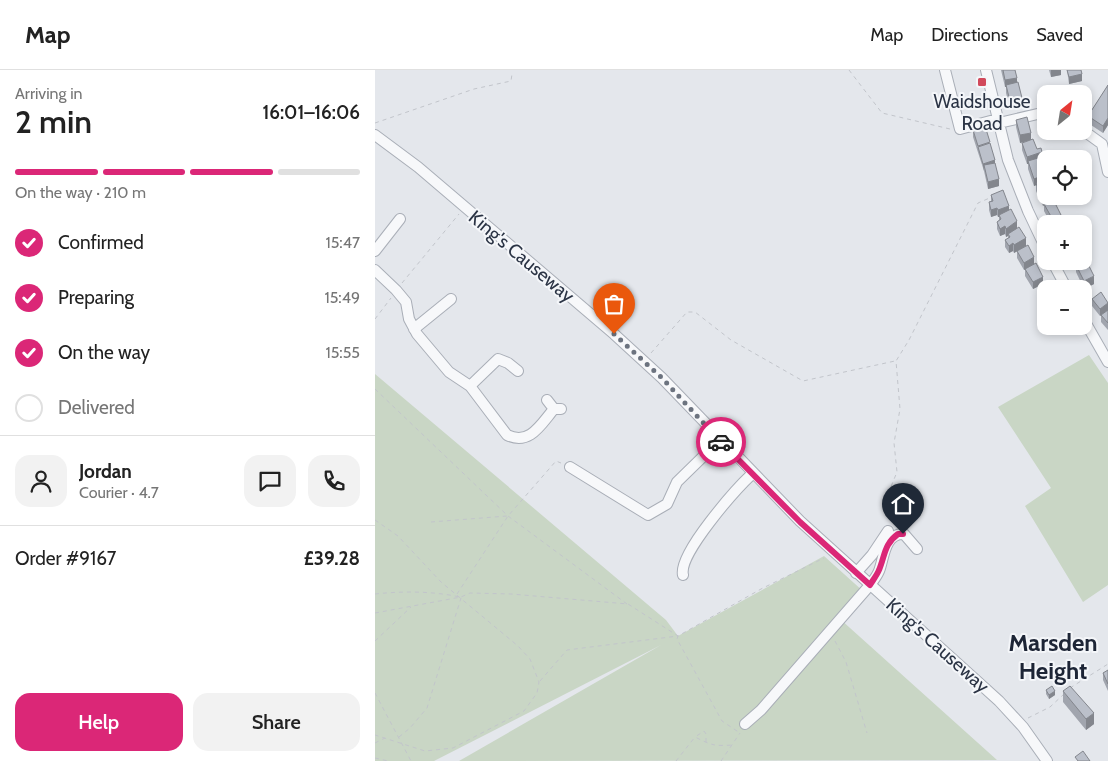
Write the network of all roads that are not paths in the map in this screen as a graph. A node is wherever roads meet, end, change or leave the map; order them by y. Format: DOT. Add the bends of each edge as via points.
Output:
graph roads {
  1 [pos="945,70"];
  2 [pos="987,70"];
  3 [pos="1037,114"];
  4 [pos="998,121"];
  5 [pos="375,135"];
  6 [pos="1093,137"];
  7 [pos="1108,172"];
  8 [pos="400,219"];
  9 [pos="1037,230"];
  10 [pos="375,251"];
  11 [pos="375,270"];
  12 [pos="451,299"];
  13 [pos="414,329"];
  14 [pos="1092,333"];
  15 [pos="1106,355"];
  16 [pos="518,371"];
  17 [pos="471,386"];
  18 [pos="554,406"];
  19 [pos="719,440"];
  20 [pos="571,467"];
  21 [pos="752,474"];
  22 [pos="888,531"];
  23 [pos="917,549"];
  24 [pos="856,573"];
  25 [pos="683,575"];
  26 [pos="870,585"];
  27 [pos="743,728"];
  28 [pos="1047,761"];
  1 -- 4 [label="street" via="960,129"];
  2 -- 4 [label="street"];
  3 -- 4 [label="street"];
  4 -- 9 [label="street" via="1008,160"];
  5 -- 19 [label="street, King's Causeway" via="418,167 644,362"];
  6 -- 7 [label="street" via="1102,144"];
  8 -- 10 [label="street"];
  11 -- 13 [label="street" via="406,302"];
  12 -- 13 [label="street"];
  13 -- 17 [label="street" via="449,372"];
  14 -- 15 [label="street"];
  16 -- 17 [label="street" via="498,359"];
  17 -- 18 [label="street" via="507,435 516,439 536,432"];
  19 -- 20 [label="street" via="677,482 667,504 648,515"];
  19 -- 21 [label="street, King's Causeway"];
  21 -- 24 [label="street, King's Causeway"];
  21 -- 25 [label="street" via="732,494 685,558 681,570"];
  22 -- 24 [label="street"];
  23 -- 26 [label="street" via="903,534 891,539"];
  24 -- 26 [label="street, King's Causeway"];
  26 -- 27 [label="street"];
  26 -- 28 [label="street, King's Causeway" via="999,700"];
}
